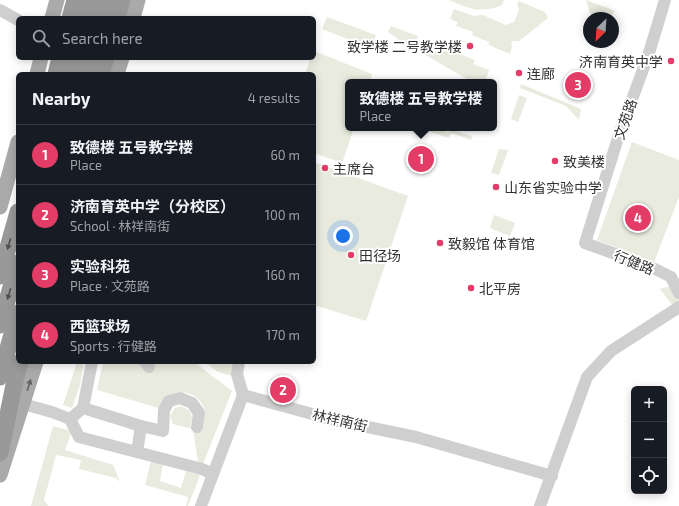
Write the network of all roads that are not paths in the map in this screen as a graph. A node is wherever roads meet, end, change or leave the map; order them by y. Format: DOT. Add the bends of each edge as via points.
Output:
graph roads {
  1 [pos="57,0"];
  2 [pos="75,0"];
  3 [pos="92,0"];
  4 [pos="107,0"];
  5 [pos="122,0"];
  6 [pos="138,0"];
  7 [pos="665,0"];
  8 [pos="0,10"];
  9 [pos="53,16"];
  10 [pos="71,16"];
  11 [pos="88,16"];
  12 [pos="103,16"];
  13 [pos="118,16"];
  14 [pos="134,16"];
  15 [pos="16,19"];
  16 [pos="40,60"];
  17 [pos="60,60"];
  18 [pos="76,60"];
  19 [pos="90,60"];
  20 [pos="105,60"];
  21 [pos="121,60"];
  22 [pos="38,72"];
  23 [pos="56,72"];
  24 [pos="73,72"];
  25 [pos="86,72"];
  26 [pos="102,72"];
  27 [pos="118,72"];
  28 [pos="16,158"];
  29 [pos="13,181"];
  30 [pos="0,207"];
  31 [pos="16,219"];
  32 [pos="586,239"];
  33 [pos="16,270"];
  34 [pos="679,274"];
  35 [pos="0,276"];
  36 [pos="678,291"];
  37 [pos="679,307"];
  38 [pos="16,320"];
  39 [pos="0,325"];
  40 [pos="19,364"];
  41 [pos="35,364"];
  42 [pos="92,364"];
  43 [pos="239,364"];
  44 [pos="0,377"];
  45 [pos="243,395"];
  46 [pos="23,404"];
  47 [pos="83,408"];
  48 [pos="70,419"];
  49 [pos="141,426"];
  50 [pos="197,427"];
  51 [pos="137,452"];
  52 [pos="0,453"];
  53 [pos="213,474"];
  54 [pos="0,475"];
  55 [pos="552,476"];
  56 [pos="201,506"];
  57 [pos="540,506"];
  1 -- 9 [label="main road"];
  2 -- 10 [label="highway"];
  3 -- 11 [label="highway"];
  4 -- 12 [label="highway"];
  5 -- 13 [label="highway"];
  6 -- 14 [label="main road"];
  7 -- 32 [label="street, 文苑路"];
  8 -- 15 [label="street"];
  16 -- 22 [label="main road"];
  17 -- 23 [label="highway"];
  18 -- 24 [label="highway"];
  19 -- 25 [label="highway"];
  20 -- 26 [label="highway"];
  21 -- 27 [label="main road"];
  28 -- 29 [label="main road"];
  29 -- 30 [label="main road"];
  31 -- 35 [label="highway, one-way"];
  32 -- 36 [label="street, 行健路" via="585,243 671,277"];
  33 -- 39 [label="highway, one-way"];
  34 -- 36 [label="street" via="675,276"];
  37 -- 55 [label="street" via="611,351 587,377"];
  38 -- 44 [label="highway"];
  40 -- 52 [label="highway"];
  46 -- 41 [label="main road, one-way"];
  42 -- 47 [label="street"];
  43 -- 45 [label="street" via="237,374"];
  45 -- 53 [label="street"];
  45 -- 55 [label="street, 林祥南街" via="334,420 416,437"];
  46 -- 48 [label="street"];
  46 -- 54 [label="main road"];
  47 -- 48 [label="street"];
  47 -- 49 [label="street"];
  48 -- 51 [label="street" via="79,437"];
  49 -- 50 [label="street" via="163,431 164,410 169,401 180,398 192,403 199,413"];
  49 -- 51 [label="street"];
  51 -- 53 [label="street"];
  53 -- 56 [label="street"];
  55 -- 57 [label="street"];
}
